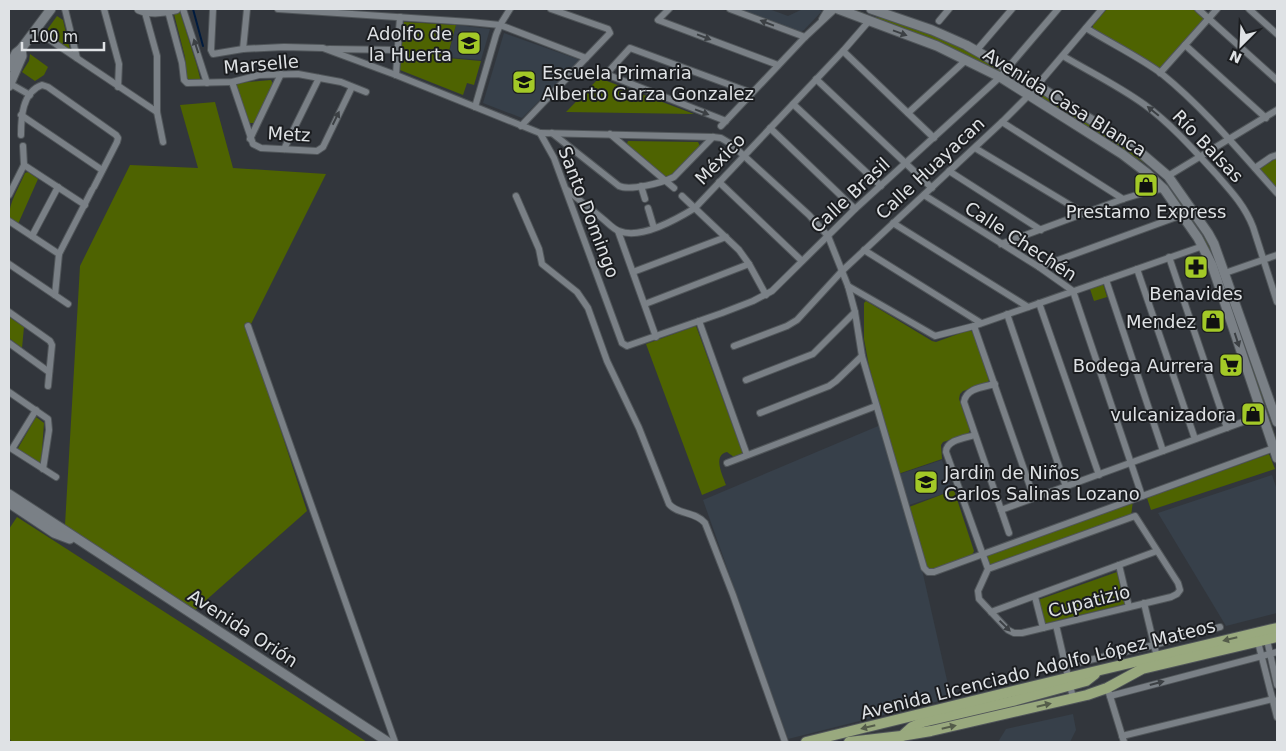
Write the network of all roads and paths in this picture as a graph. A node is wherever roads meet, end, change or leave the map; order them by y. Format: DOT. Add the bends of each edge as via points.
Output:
graph roads {
  1 [pos="51,9"];
  2 [pos="65,9"];
  3 [pos="104,9"];
  4 [pos="171,9"];
  5 [pos="183,9"];
  6 [pos="213,9"];
  7 [pos="247,9"];
  8 [pos="278,9"];
  9 [pos="390,9"];
  10 [pos="510,9"];
  11 [pos="551,9"];
  12 [pos="669,9"];
  13 [pos="730,9"];
  14 [pos="828,9"];
  15 [pos="837,9"];
  16 [pos="949,9"];
  17 [pos="1012,9"];
  18 [pos="1058,9"];
  19 [pos="1102,9"];
  20 [pos="1198,9"];
  21 [pos="1217,9"];
  22 [pos="1249,9"];
  23 [pos="142,10"];
  24 [pos="877,10"];
  25 [pos="389,16"];
  26 [pos="400,17"];
  27 [pos="1209,18"];
  28 [pos="821,20"];
  29 [pos="869,21"];
  30 [pos="939,21"];
  31 [pos="500,25"];
  32 [pos="1086,28"];
  33 [pos="35,30"];
  34 [pos="1277,34"];
  35 [pos="805,37"];
  36 [pos="1185,45"];
  37 [pos="323,48"];
  38 [pos="21,49"];
  39 [pos="243,49"];
  40 [pos="398,50"];
  41 [pos="843,51"];
  42 [pos="976,51"];
  43 [pos="1063,56"];
  44 [pos="77,58"];
  45 [pos="586,58"];
  46 [pos="966,60"];
  47 [pos="778,65"];
  48 [pos="9,67"];
  49 [pos="1007,69"];
  50 [pos="1160,73"];
  51 [pos="281,74"];
  52 [pos="396,75"];
  53 [pos="1000,77"];
  54 [pos="319,78"];
  55 [pos="816,79"];
  56 [pos="1277,80"];
  57 [pos="232,82"];
  58 [pos="9,84"];
  59 [pos="207,84"];
  60 [pos="1038,86"];
  61 [pos="118,87"];
  62 [pos="352,87"];
  63 [pos="366,92"];
  64 [pos="752,94"];
  65 [pos="30,95"];
  66 [pos="1029,95"];
  67 [pos="793,104"];
  68 [pos="475,107"];
  69 [pos="157,112"];
  70 [pos="1276,112"];
  71 [pos="908,113"];
  72 [pos="21,116"];
  73 [pos="1266,118"];
  74 [pos="1002,122"];
  75 [pos="521,126"];
  76 [pos="770,128"];
  77 [pos="540,133"];
  78 [pos="551,133"];
  79 [pos="610,134"];
  80 [pos="21,135"];
  81 [pos="713,137"];
  82 [pos="250,138"];
  83 [pos="934,138"];
  84 [pos="1229,139"];
  85 [pos="163,142"];
  86 [pos="23,146"];
  87 [pos="975,148"];
  88 [pos="284,149"];
  89 [pos="1277,155"];
  90 [pos="744,156"];
  91 [pos="1200,157"];
  92 [pos="907,163"];
  93 [pos="24,165"];
  94 [pos="1255,168"];
  95 [pos="102,170"];
  96 [pos="949,171"];
  97 [pos="1147,173"];
  98 [pos="1168,176"];
  99 [pos="666,181"];
  100 [pos="718,182"];
  101 [pos="12,185"];
  102 [pos="641,186"];
  103 [pos="881,186"];
  104 [pos="58,187"];
  105 [pos="674,188"];
  106 [pos="932,188"];
  107 [pos="566,189"];
  108 [pos="1164,189"];
  109 [pos="1277,193"];
  110 [pos="1180,194"];
  111 [pos="9,195"];
  112 [pos="924,195"];
  113 [pos="516,196"];
  114 [pos="682,196"];
  115 [pos="645,199"];
  116 [pos="1123,199"];
  117 [pos="85,205"];
  118 [pos="648,208"];
  119 [pos="695,208"];
  120 [pos="855,209"];
  121 [pos="1085,214"];
  122 [pos="1182,216"];
  123 [pos="9,221"];
  124 [pos="893,223"];
  125 [pos="654,228"];
  126 [pos="1041,230"];
  127 [pos="618,231"];
  128 [pos="32,236"];
  129 [pos="828,236"];
  130 [pos="726,237"];
  131 [pos="1001,244"];
  132 [pos="1203,246"];
  133 [pos="864,250"];
  134 [pos="1217,251"];
  135 [pos="59,254"];
  136 [pos="1207,255"];
  137 [pos="1277,255"];
  138 [pos="1169,257"];
  139 [pos="1264,260"];
  140 [pos="802,261"];
  141 [pos="9,264"];
  142 [pos="750,264"];
  143 [pos="1039,267"];
  144 [pos="1137,269"];
  145 [pos="842,271"];
  146 [pos="633,272"];
  147 [pos="1225,273"];
  148 [pos="1106,280"];
  149 [pos="848,286"];
  150 [pos="1073,291"];
  151 [pos="55,295"];
  152 [pos="766,295"];
  153 [pos="1277,302"];
  154 [pos="1039,303"];
  155 [pos="68,304"];
  156 [pos="645,304"];
  157 [pos="1028,306"];
  158 [pos="9,312"];
  159 [pos="856,312"];
  160 [pos="1007,314"];
  161 [pos="699,321"];
  162 [pos="977,324"];
  163 [pos="248,326"];
  164 [pos="656,337"];
  165 [pos="9,344"];
  166 [pos="625,345"];
  167 [pos="734,346"];
  168 [pos="862,356"];
  169 [pos="49,372"];
  170 [pos="746,380"];
  171 [pos="995,384"];
  172 [pos="48,386"];
  173 [pos="9,392"];
  174 [pos="876,406"];
  175 [pos="36,410"];
  176 [pos="760,413"];
  177 [pos="1262,415"];
  178 [pos="1277,420"];
  179 [pos="1227,428"];
  180 [pos="975,435"];
  181 [pos="1195,439"];
  182 [pos="1163,451"];
  183 [pos="1275,451"];
  184 [pos="747,456"];
  185 [pos="727,462"];
  186 [pos="1131,462"];
  187 [pos="43,469"];
  188 [pos="1099,475"];
  189 [pos="56,477"];
  190 [pos="1066,487"];
  191 [pos="9,494"];
  192 [pos="1142,496"];
  193 [pos="1034,498"];
  194 [pos="9,503"];
  195 [pos="1001,510"];
  196 [pos="1009,533"];
  197 [pos="80,542"];
  198 [pos="1157,551"];
  199 [pos="981,553"];
  200 [pos="1119,565"];
  201 [pos="988,569"];
  202 [pos="1035,597"];
  203 [pos="1144,603"];
  204 [pos="1129,607"];
  205 [pos="992,612"];
  206 [pos="1056,625"];
  207 [pos="1220,627"];
  208 [pos="1043,628"];
  209 [pos="1277,628"];
  210 [pos="1267,640"];
  211 [pos="1154,645"];
  212 [pos="1274,652"];
  213 [pos="1262,655"];
  214 [pos="1157,657"];
  215 [pos="1064,666"];
  216 [pos="1068,681"];
  217 [pos="1269,684"];
  218 [pos="1277,684"];
  219 [pos="1109,692"];
  220 [pos="1073,698"];
  221 [pos="1273,699"];
  222 [pos="1277,717"];
  223 [pos="889,722"];
  224 [pos="932,731"];
  225 [pos="901,736"];
  226 [pos="1123,739"];
  227 [pos="868,741"];
  228 [pos="390,742"];
  229 [pos="785,742"];
  230 [pos="806,742"];
  231 [pos="849,742"];
  232 [pos="912,742"];
  1 -- 33 [label="street"];
  2 -- 44 [label="street"];
  3 -- 61 [label="street" via="119,64"];
  4 -- 23 [label="street"];
  4 -- 59 [label="street, Marselle" via="186,83"];
  59 -- 5 [label="street, one-way"];
  6 -- 39 [label="street, Santo Domingo" via="211,51 215,54"];
  7 -- 39 [label="street"];
  8 -- 25 [label="street"];
  9 -- 25 [label="street"];
  10 -- 31 [label="street"];
  11 -- 45 [label="street" via="611,31"];
  12 -- 47 [label="street, one-way" via="658,20"];
  35 -- 13 [label="street, one-way"];
  14 -- 28 [label="street"];
  15 -- 28 [label="street"];
  15 -- 29 [label="street, Avenida Casa Blanca"];
  16 -- 30 [label="street"];
  17 -- 42 [label="street"];
  18 -- 49 [label="street, Calle Brasil"];
  19 -- 32 [label="street, Calle Huayacan"];
  20 -- 27 [label="street"];
  21 -- 27 [label="street"];
  22 -- 34 [label="street"];
  23 -- 69 [label="street" via="157,56"];
  24 -- 42 [label="street, Avenida Casa Blanca"];
  25 -- 26 [label="street"];
  26 -- 31 [label="street"];
  26 -- 40 [label="street"];
  27 -- 36 [label="street"];
  27 -- 56 [label="street"];
  28 -- 35 [label="street"];
  29 -- 41 [label="street, México"];
  29 -- 46 [label="street, Avenida Casa Blanca, one-way"];
  31 -- 45 [label="street"];
  31 -- 68 [label="street"];
  32 -- 43 [label="street, Calle Huayacan"];
  32 -- 50 [label="street"];
  33 -- 38 [label="street"];
  33 -- 44 [label="street"];
  35 -- 47 [label="street"];
  36 -- 50 [label="street"];
  36 -- 73 [label="street"];
  37 -- 39 [label="street, Santo Domingo"];
  37 -- 40 [label="street"];
  37 -- 52 [label="street, Santo Domingo"];
  38 -- 48 [label="street"];
  38 -- 58 [label="street" via="22,56"];
  40 -- 52 [label="street"];
  41 -- 55 [label="street, México"];
  41 -- 71 [label="street"];
  42 -- 49 [label="street, Avenida Casa Blanca"];
  43 -- 60 [label="street, Calle Huayacan"];
  91 -- 43 [label="street, Río Balsas, one-way" via="1144,104"];
  44 -- 61 [label="street"];
  45 -- 75 [label="street"];
  46 -- 53 [label="street, Avenida Casa Blanca"];
  46 -- 71 [label="street"];
  47 -- 64 [label="street"];
  49 -- 53 [label="street, Calle Brasil"];
  49 -- 60 [label="street, Avenida Casa Blanca"];
  50 -- 84 [label="street"];
  51 -- 54 [label="street, Marselle"];
  51 -- 57 [label="street, Marselle"];
  51 -- 82 [label="street"];
  52 -- 68 [label="street, Santo Domingo"];
  53 -- 66 [label="street, Avenida Casa Blanca"];
  53 -- 83 [label="street, Calle Brasil"];
  54 -- 62 [label="street, Marselle"];
  54 -- 88 [label="street"];
  55 -- 67 [label="street, México"];
  55 -- 92 [label="street"];
  57 -- 59 [label="street, Marselle"];
  57 -- 82 [label="street, Metz"];
  58 -- 65 [label="street"];
  60 -- 66 [label="street, Calle Huayacan"];
  60 -- 98 [label="street, Avenida Casa Blanca" via="1134,146"];
  61 -- 69 [label="street"];
  62 -- 63 [label="street, Marselle"];
  88 -- 62 [label="street, Metz, one-way" via="322,149"];
  64 -- 64 [label="street, one-way" via="630,48 608,74 723,123"];
  65 -- 72 [label="street"];
  65 -- 95 [label="street" via="39,86 45,86 118,136"];
  66 -- 74 [label="street, Calle Huayacan"];
  66 -- 97 [label="street, Avenida Casa Blanca"];
  67 -- 76 [label="street, México"];
  67 -- 103 [label="street"];
  68 -- 75 [label="street, Santo Domingo"];
  69 -- 85 [label="street"];
  70 -- 73 [label="street"];
  71 -- 83 [label="street"];
  72 -- 80 [label="street"];
  72 -- 95 [label="street"];
  73 -- 84 [label="street"];
  74 -- 87 [label="street, Calle Huayacan"];
  74 -- 116 [label="street"];
  75 -- 77 [label="street, Santo Domingo"];
  76 -- 90 [label="street, México"];
  76 -- 120 [label="street"];
  77 -- 78 [label="street"];
  77 -- 107 [label="street, Santo Domingo"];
  78 -- 79 [label="street"];
  78 -- 102 [label="street" via="619,186"];
  79 -- 81 [label="street"];
  79 -- 99 [label="street"];
  81 -- 90 [label="street" via="726,141"];
  81 -- 99 [label="street" via="678,174"];
  82 -- 88 [label="street, Metz" via="257,147"];
  83 -- 92 [label="street, Calle Brasil"];
  84 -- 91 [label="street"];
  84 -- 94 [label="street"];
  86 -- 93 [label="street"];
  87 -- 96 [label="street, Calle Huayacan"];
  87 -- 121 [label="street"];
  89 -- 94 [label="street"];
  90 -- 100 [label="street, México"];
  90 -- 129 [label="street"];
  91 -- 98 [label="street"];
  91 -- 139 [label="street, Río Balsas" via="1244,208"];
  92 -- 103 [label="street, Calle Brasil"];
  92 -- 106 [label="street"];
  93 -- 101 [label="street"];
  93 -- 104 [label="street"];
  94 -- 109 [label="street"];
  95 -- 117 [label="street"];
  96 -- 106 [label="street, Calle Huayacan"];
  96 -- 126 [label="street"];
  97 -- 98 [label="street"];
  97 -- 108 [label="street, Avenida Casa Blanca"];
  98 -- 108 [label="street"];
  98 -- 110 [label="street, Avenida Casa Blanca"];
  99 -- 102 [label="street"];
  99 -- 105 [label="street"];
  100 -- 119 [label="street, México"];
  100 -- 140 [label="street"];
  101 -- 111 [label="street"];
  102 -- 115 [label="street"];
  103 -- 120 [label="street, Calle Brasil"];
  104 -- 117 [label="street"];
  104 -- 128 [label="street"];
  106 -- 112 [label="street, Calle Huayacan"];
  107 -- 127 [label="street"];
  107 -- 166 [label="street, Santo Domingo"];
  108 -- 110 [label="street"];
  108 -- 116 [label="street"];
  108 -- 122 [label="street, Avenida Casa Blanca"];
  110 -- 134 [label="street, Avenida Casa Blanca"];
  112 -- 124 [label="street, Calle Huayacan"];
  112 -- 131 [label="street, Calle Chechén"];
  113 -- 229 [label="street" via="539,249 542,264 576,292 588,308 607,361 639,428 669,504 705,522"];
  114 -- 119 [label="street"];
  116 -- 121 [label="street"];
  117 -- 135 [label="street"];
  118 -- 125 [label="street"];
  119 -- 125 [label="street, México"];
  119 -- 130 [label="street"];
  120 -- 129 [label="street, Calle Brasil"];
  121 -- 126 [label="street"];
  122 -- 132 [label="street, Avenida Casa Blanca"];
  122 -- 143 [label="street"];
  123 -- 128 [label="street"];
  124 -- 133 [label="street, Calle Huayacan"];
  124 -- 157 [label="street"];
  125 -- 127 [label="street, México" via="637,233"];
  126 -- 131 [label="street"];
  127 -- 146 [label="street"];
  128 -- 135 [label="street"];
  129 -- 140 [label="street, Calle Brasil"];
  129 -- 145 [label="street"];
  130 -- 142 [label="street"];
  130 -- 146 [label="street"];
  131 -- 143 [label="street, Calle Chechén"];
  132 -- 136 [label="street, Avenida Casa Blanca"];
  132 -- 138 [label="street"];
  133 -- 145 [label="street, Calle Huayacan"];
  133 -- 162 [label="street"];
  134 -- 136 [label="street" via="1213,256"];
  134 -- 147 [label="street, Avenida Casa Blanca"];
  135 -- 151 [label="street"];
  136 -- 177 [label="street, Avenida Casa Blanca, one-way"];
  137 -- 139 [label="street"];
  138 -- 144 [label="street"];
  138 -- 179 [label="street"];
  139 -- 147 [label="street"];
  139 -- 153 [label="street, Río Balsas"];
  140 -- 152 [label="street, Calle Brasil"];
  141 -- 151 [label="street"];
  142 -- 152 [label="street"];
  142 -- 156 [label="street"];
  143 -- 150 [label="street, Calle Chechén"];
  144 -- 148 [label="street"];
  144 -- 181 [label="street"];
  145 -- 149 [label="street"];
  145 -- 167 [label="street, Calle Huayacan" via="792,324"];
  146 -- 156 [label="street"];
  147 -- 178 [label="street, Avenida Casa Blanca"];
  148 -- 150 [label="street"];
  148 -- 182 [label="street"];
  149 -- 159 [label="street"];
  149 -- 162 [label="street" via="932,336"];
  150 -- 154 [label="street"];
  150 -- 186 [label="street, Calle Chechén"];
  151 -- 155 [label="street"];
  152 -- 161 [label="street, Calle Brasil"];
  154 -- 157 [label="street"];
  154 -- 188 [label="street"];
  156 -- 164 [label="street"];
  157 -- 160 [label="street"];
  158 -- 169 [label="street" via="49,339 52,345"];
  159 -- 168 [label="street"];
  159 -- 170 [label="street" via="813,354"];
  160 -- 162 [label="street"];
  160 -- 190 [label="street"];
  161 -- 164 [label="street, Calle Brasil"];
  161 -- 184 [label="street"];
  162 -- 171 [label="street"];
  163 -- 228 [label="street"];
  164 -- 166 [label="street, Calle Brasil"];
  165 -- 169 [label="street"];
  168 -- 174 [label="street"];
  168 -- 176 [label="street" via="829,386"];
  169 -- 172 [label="street"];
  171 -- 180 [label="street" via="972,391 965,397"];
  171 -- 193 [label="street"];
  173 -- 175 [label="street"];
  174 -- 184 [label="street"];
  174 -- 199 [label="street" via="924,568 934,572"];
  175 -- 187 [label="street" via="48,419"];
  175 -- 187 [label="street" via="12,449"];
  177 -- 179 [label="street"];
  177 -- 183 [label="street, Avenida Casa Blanca"];
  179 -- 181 [label="street"];
  180 -- 195 [label="street"];
  180 -- 199 [label="street" via="950,443 945,450"];
  181 -- 182 [label="street"];
  182 -- 186 [label="street"];
  183 -- 192 [label="street"];
  184 -- 185 [label="street"];
  186 -- 188 [label="street"];
  186 -- 192 [label="street, Calle Chechén"];
  187 -- 189 [label="street"];
  188 -- 190 [label="street"];
  190 -- 193 [label="street"];
  191 -- 197 [label="street, Avenida Orión"];
  192 -- 199 [label="street"];
  193 -- 195 [label="street"];
  194 -- 197 [label="street, Avenida Orión" via="54,533"];
  195 -- 196 [label="street"];
  197 -- 228 [label="street, Avenida Orión"];
  198 -- 200 [label="street"];
  198 -- 201 [label="street, Cupatizio" via="1135,516"];
  198 -- 203 [label="street, Cupatizio" via="1180,590 1175,596"];
  199 -- 201 [label="street"];
  200 -- 202 [label="street"];
  200 -- 204 [label="street"];
  201 -- 205 [label="street, Cupatizio" via="978,597"];
  202 -- 205 [label="street"];
  202 -- 208 [label="street"];
  203 -- 204 [label="street, Cupatizio"];
  203 -- 211 [label="street"];
  204 -- 206 [label="street, Cupatizio"];
  205 -- 208 [label="street, Cupatizio, one-way" via="1014,633"];
  206 -- 208 [label="street, Cupatizio"];
  206 -- 215 [label="street"];
  207 -- 211 [label="street"];
  209 -- 214 [label="main road, Avenida Licenciado Adolfo López Mateos, one-way"];
  210 -- 212 [label="street"];
  210 -- 213 [label="street"];
  210 -- 219 [label="main road, Avenida Licenciado Adolfo López Mateos" via="1142,669"];
  211 -- 214 [label="street"];
  211 -- 215 [label="street"];
  212 -- 213 [label="street"];
  212 -- 218 [label="street"];
  213 -- 217 [label="street"];
  219 -- 213 [label="street, one-way"];
  214 -- 216 [label="main road, Avenida Licenciado Adolfo López Mateos" via="1099,671 1086,681"];
  215 -- 216 [label="street"];
  216 -- 220 [label="street"];
  216 -- 223 [label="main road, Avenida Licenciado Adolfo López Mateos"];
  216 -- 225 [label="main road" via="923,722"];
  217 -- 218 [label="street"];
  217 -- 221 [label="street"];
  219 -- 220 [label="main road, Avenida Licenciado Adolfo López Mateos"];
  219 -- 226 [label="street"];
  224 -- 220 [label="main road, Avenida Licenciado Adolfo López Mateos, one-way"];
  221 -- 222 [label="street"];
  221 -- 226 [label="street"];
  223 -- 225 [label="main road" via="896,726"];
  223 -- 230 [label="main road, Avenida Licenciado Adolfo López Mateos, one-way"];
  224 -- 225 [label="main road, Avenida Licenciado Adolfo López Mateos"];
  224 -- 232 [label="main road"];
  225 -- 227 [label="main road, Avenida Licenciado Adolfo López Mateos"];
  227 -- 231 [label="main road, Avenida Licenciado Adolfo López Mateos"];
}
